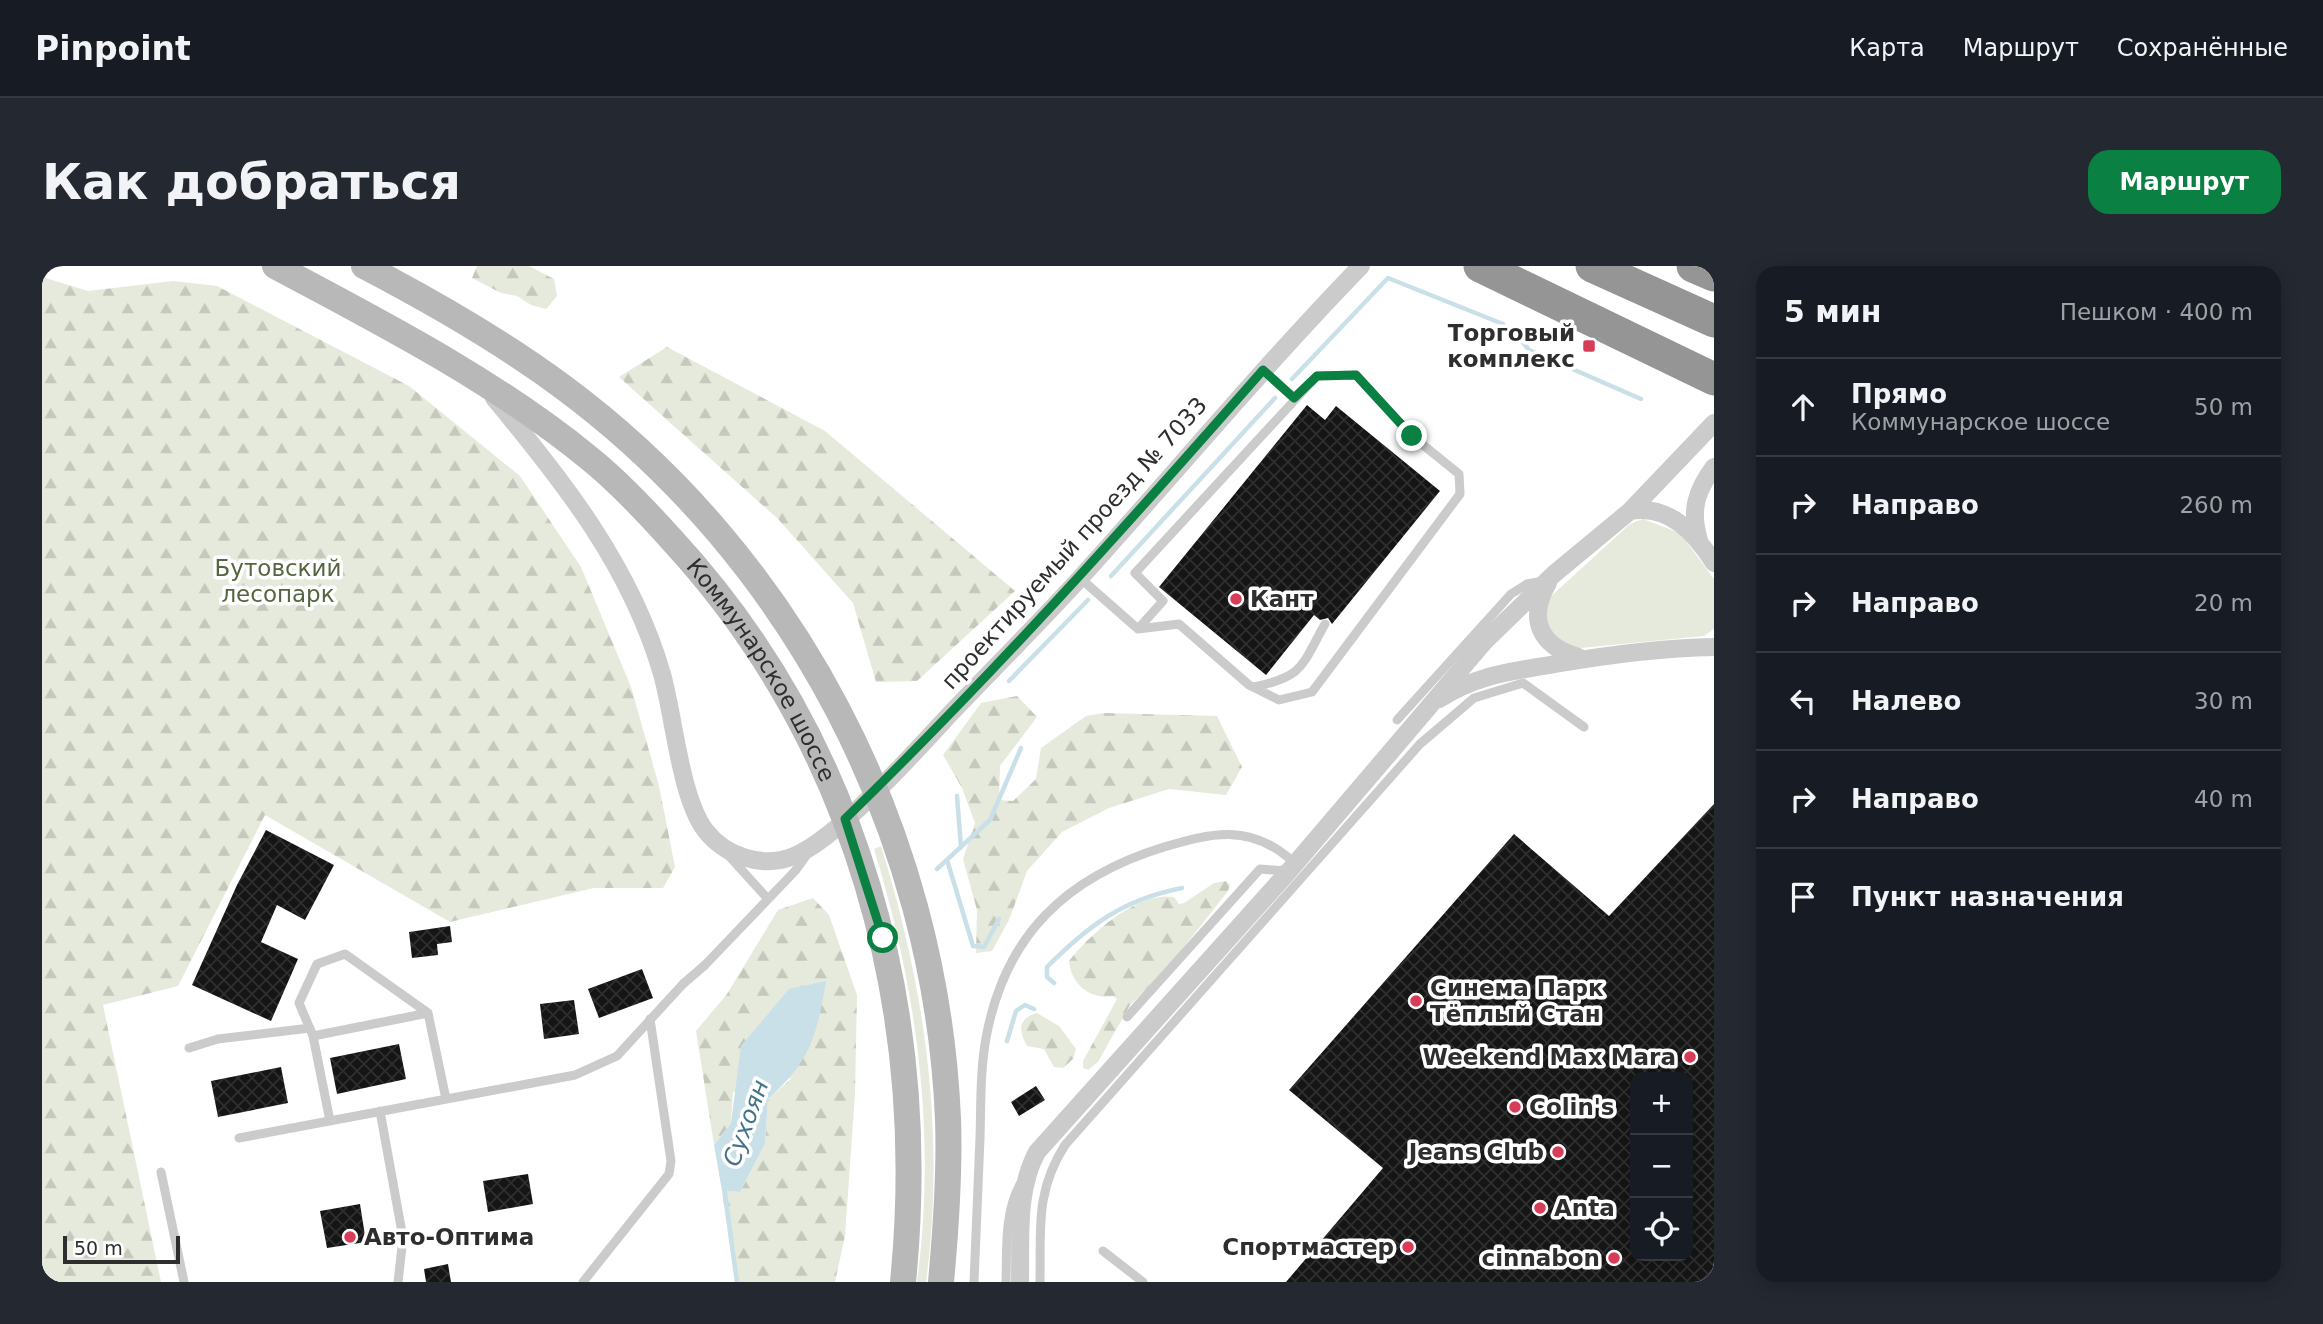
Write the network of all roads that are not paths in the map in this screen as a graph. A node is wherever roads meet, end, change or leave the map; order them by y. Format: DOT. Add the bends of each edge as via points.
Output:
graph roads {
  1 [pos="275,266"];
  2 [pos="365,266"];
  3 [pos="1361,266"];
  4 [pos="1480,266"];
  5 [pos="1592,266"];
  6 [pos="1693,266"];
  7 [pos="1714,275"];
  8 [pos="1714,321"];
  9 [pos="1263,370"];
  10 [pos="1714,379"];
  11 [pos="482,383"];
  12 [pos="1294,398"];
  13 [pos="1714,423"];
  14 [pos="1714,467"];
  15 [pos="1630,511"];
  16 [pos="1708,552"];
  17 [pos="1551,577"];
  18 [pos="1080,578"];
  19 [pos="1325,624"];
  20 [pos="1138,629"];
  21 [pos="1714,636"];
  22 [pos="1714,647"];
  23 [pos="1676,648"];
  24 [pos="1582,657"];
  25 [pos="1254,687"];
  26 [pos="1433,703"];
  27 [pos="1397,720"];
  28 [pos="1584,726"];
  29 [pos="876,789"];
  30 [pos="845,819"];
  31 [pos="814,844"];
  32 [pos="721,846"];
  33 [pos="1289,865"];
  34 [pos="768,899"];
  35 [pos="428,1013"];
  36 [pos="1127,1017"];
  37 [pos="650,1019"];
  38 [pos="312,1032"];
  39 [pos="189,1048"];
  40 [pos="446,1099"];
  41 [pos="380,1111"];
  42 [pos="330,1121"];
  43 [pos="239,1138"];
  44 [pos="1037,1152"];
  45 [pos="1050,1169"];
  46 [pos="1027,1170"];
  47 [pos="161,1172"];
  48 [pos="907,1222"];
  49 [pos="1103,1251"];
  50 [pos="184,1282"];
  51 [pos="398,1282"];
  52 [pos="583,1282"];
  53 [pos="894,1282"];
  54 [pos="903,1282"];
  55 [pos="943,1282"];
  56 [pos="974,1282"];
  57 [pos="1006,1282"];
  58 [pos="1020,1282"];
  59 [pos="1040,1282"];
  60 [pos="1143,1282"];
  1 -- 11 [label="main road, Коммунарское шоссе"];
  2 -- 29 [label="main road, Коммунарское шоссе" via="488,336 564,388 675,486 723,537 807,651"];
  3 -- 9 [label="street, проектируемый проезд № 7033"];
  4 -- 10 [label="highway"];
  5 -- 8 [label="highway"];
  6 -- 7 [label="highway"];
  9 -- 12 [label="lane"];
  9 -- 18 [label="street, проектируемый проезд № 7033"];
  11 -- 30 [label="main road, Коммунарское шоссе" via="590,458 694,564 772,670 814,745"];
  11 -- 32 [label="street" via="559,475 609,551 636,604 662,673 692,803 704,829"];
  12 -- 20 [label="lane" via="1135,573 1163,601"];
  12 -- 25 [label="lane" via="1317,376 1356,375 1412,436 1459,474 1460,494 1312,692 1279,700"];
  13 -- 15 [label="street"];
  14 -- 16 [label="street" via="1698,492 1693,511"];
  15 -- 16 [label="street" via="1649,510 1672,517"];
  15 -- 17 [label="street"];
  17 -- 24 [label="street" via="1538,608 1543,637 1559,651"];
  17 -- 26 [label="street" via="1485,640"];
  17 -- 27 [label="lane" via="1511,594"];
  18 -- 20 [label="lane"];
  18 -- 29 [label="street, проектируемый проезд № 7033"];
  19 -- 25 [label="lane" via="1300,668 1286,680"];
  20 -- 25 [label="lane" via="1179,624"];
  21 -- 23 [label="street"];
  22 -- 23 [label="street"];
  23 -- 24 [label="street"];
  24 -- 26 [label="street" via="1477,678"];
  26 -- 33 [label="street"];
  28 -- 45 [label="lane" via="1523,683 1474,698 1420,744 1065,1145"];
  29 -- 30 [label="street, проектируемый проезд № 7033"];
  29 -- 55 [label="main road, Коммунарское шоссе" via="914,902 933,982 948,1119"];
  30 -- 31 [label="street, проектируемый проезд № 7033"];
  30 -- 48 [label="main road, Коммунарское шоссе" via="876,912 904,1054"];
  31 -- 32 [label="street, проектируемый проезд № 7033" via="777,860 735,855"];
  31 -- 34 [label="lane"];
  32 -- 34 [label="lane"];
  33 -- 36 [label="lane" via="1260,869"];
  33 -- 44 [label="street"];
  33 -- 56 [label="lane" via="1257,838 1234,834 1188,840 1100,872 1067,894 1023,942 999,989 986,1040"];
  34 -- 37 [label="lane"];
  35 -- 38 [label="lane"];
  35 -- 38 [label="lane" via="345,954 317,964 299,1003"];
  35 -- 40 [label="lane"];
  37 -- 40 [label="lane" via="617,1056 575,1075"];
  37 -- 52 [label="lane" via="671,1161 669,1174"];
  38 -- 39 [label="lane" via="218,1039"];
  38 -- 42 [label="lane"];
  40 -- 41 [label="lane"];
  41 -- 42 [label="lane"];
  41 -- 51 [label="lane" via="403,1238"];
  42 -- 43 [label="lane"];
  44 -- 45 [label="lane"];
  44 -- 46 [label="street"];
  45 -- 59 [label="lane" via="1042,1198"];
  46 -- 57 [label="lane" via="1012,1200"];
  46 -- 58 [label="street"];
  47 -- 50 [label="lane"];
  48 -- 53 [label="street"];
  48 -- 54 [label="main road, Коммунарское шоссе"];
  49 -- 60 [label="lane"];
}
